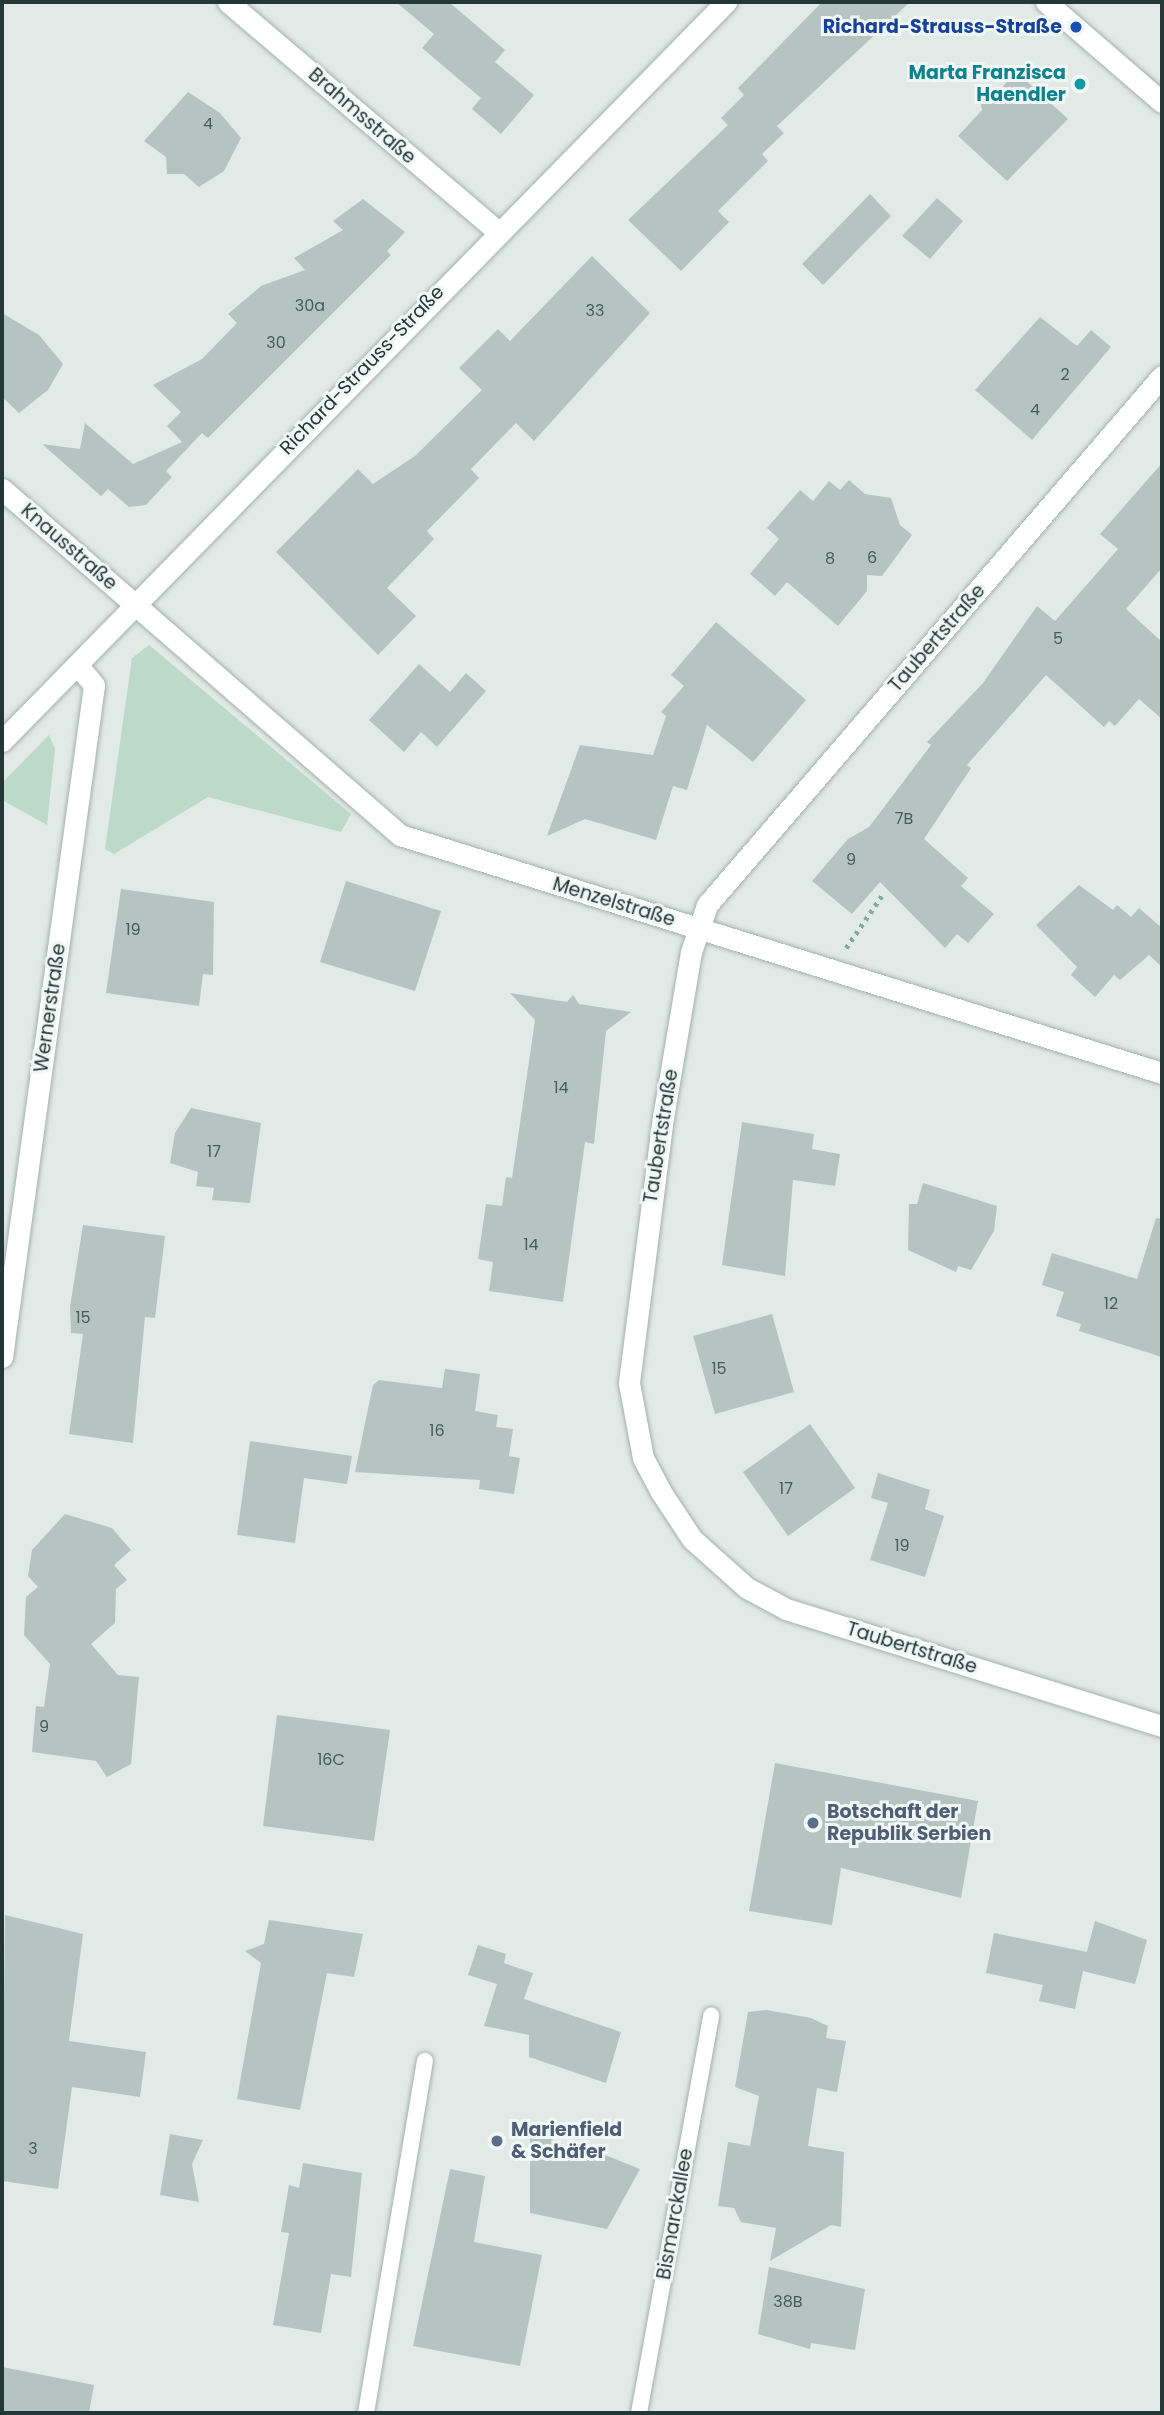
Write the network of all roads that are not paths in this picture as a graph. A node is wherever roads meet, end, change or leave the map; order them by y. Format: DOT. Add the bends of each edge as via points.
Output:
graph roads {
  1 [pos="228,2"];
  2 [pos="726,2"];
  3 [pos="1046,2"];
  4 [pos="1162,102"];
  5 [pos="497,231"];
  6 [pos="1162,376"];
  7 [pos="2,489"];
  8 [pos="136,605"];
  9 [pos="77,666"];
  10 [pos="2,741"];
  11 [pos="697,928"];
  12 [pos="1162,1073"];
  13 [pos="2,1357"];
  14 [pos="1162,1726"];
  15 [pos="711,2015"];
  16 [pos="425,2061"];
  17 [pos="366,2413"];
  18 [pos="639,2413"];
  1 -- 5 [label="street, Brahmsstraße"];
  2 -- 5 [label="street, Richard-Strauss-Straße"];
  3 -- 4 [label="street"];
  5 -- 8 [label="street, Richard-Strauss-Straße"];
  6 -- 11 [label="street, Taubertstraße" via="707,905"];
  7 -- 8 [label="street, Knausstraße"];
  8 -- 9 [label="street, Richard-Strauss-Straße"];
  8 -- 11 [label="street, Menzelstraße" via="400,835"];
  9 -- 10 [label="street, Richard-Strauss-Straße"];
  9 -- 13 [label="street, Wernerstraße" via="94,685"];
  11 -- 12 [label="street, Menzelstraße"];
  11 -- 14 [label="street, Taubertstraße" via="629,1350 633,1421 661,1492 718,1567 786,1609"];
  15 -- 18 [label="lane, Bismarckallee"];
  16 -- 17 [label="lane"];
}
